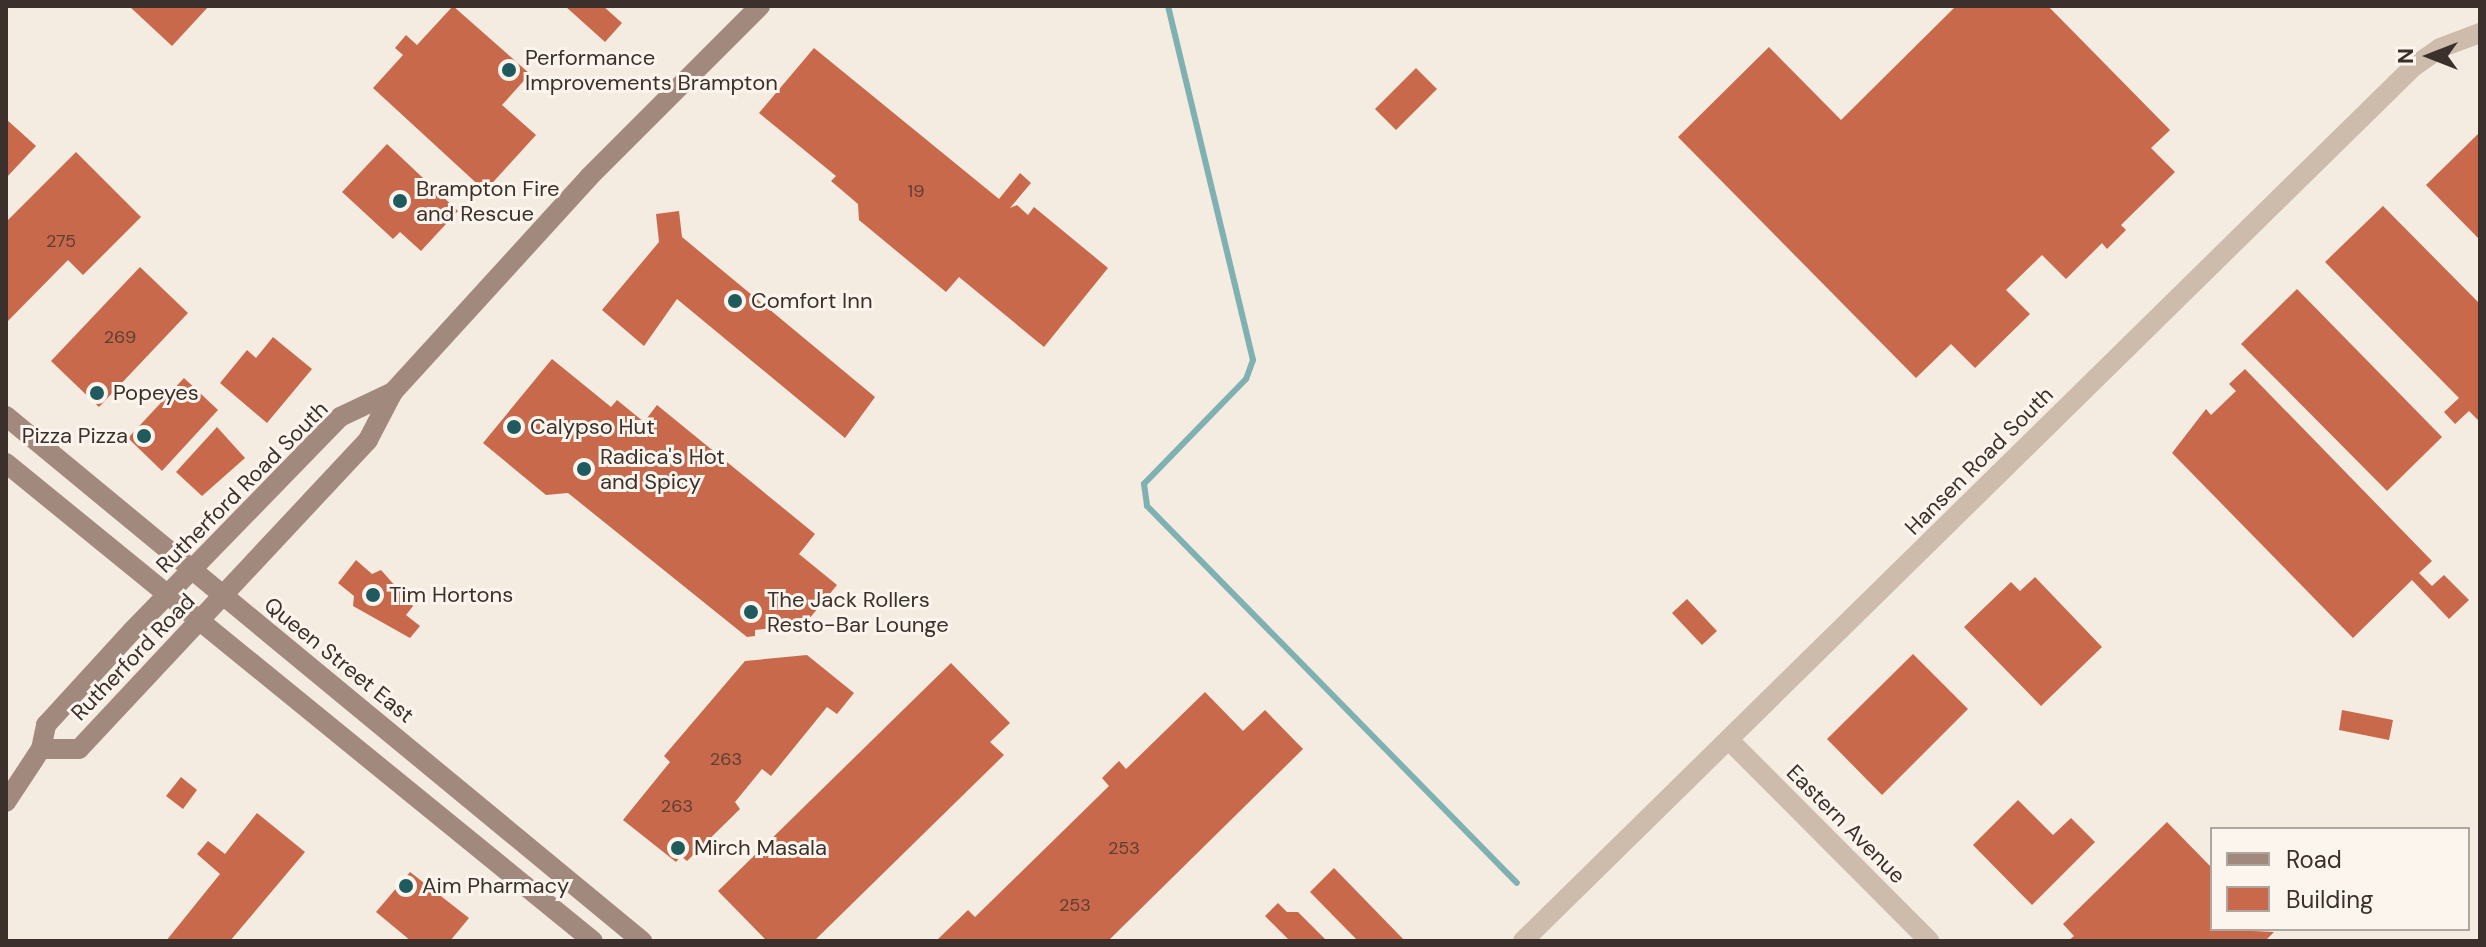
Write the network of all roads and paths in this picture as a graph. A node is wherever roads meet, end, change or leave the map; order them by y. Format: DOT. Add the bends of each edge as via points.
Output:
graph roads {
  1 [pos="760,6"];
  2 [pos="2480,33"];
  3 [pos="393,392"];
  4 [pos="6,416"];
  5 [pos="6,463"];
  6 [pos="191,572"];
  7 [pos="168,595"];
  8 [pos="224,598"];
  9 [pos="200,621"];
  10 [pos="1729,740"];
  11 [pos="41,749"];
  12 [pos="6,802"];
  13 [pos="593,941"];
  14 [pos="642,941"];
  15 [pos="1523,941"];
  16 [pos="1929,941"];
  1 -- 3 [label="street, Rutherford Road South" via="594,172"];
  2 -- 10 [label="street, Hansen Road South" via="2440,48 2413,67"];
  3 -- 6 [label="street, Rutherford Road South" via="340,417"];
  3 -- 8 [label="street, Rutherford Road South" via="368,440"];
  4 -- 6 [label="street, Queen Street East"];
  5 -- 7 [label="street"];
  6 -- 7 [label="street, Rutherford Road South"];
  6 -- 8 [label="street, Queen Street East"];
  7 -- 9 [label="street"];
  7 -- 11 [label="street, Rutherford Road" via="46,725"];
  8 -- 9 [label="street, Rutherford Road"];
  8 -- 14 [label="street, Queen Street East"];
  9 -- 11 [label="street, Rutherford Road" via="79,749"];
  9 -- 13 [label="street"];
  10 -- 15 [label="street, Hansen Road South"];
  10 -- 16 [label="street, Eastern Avenue"];
  11 -- 12 [label="street"];
}
